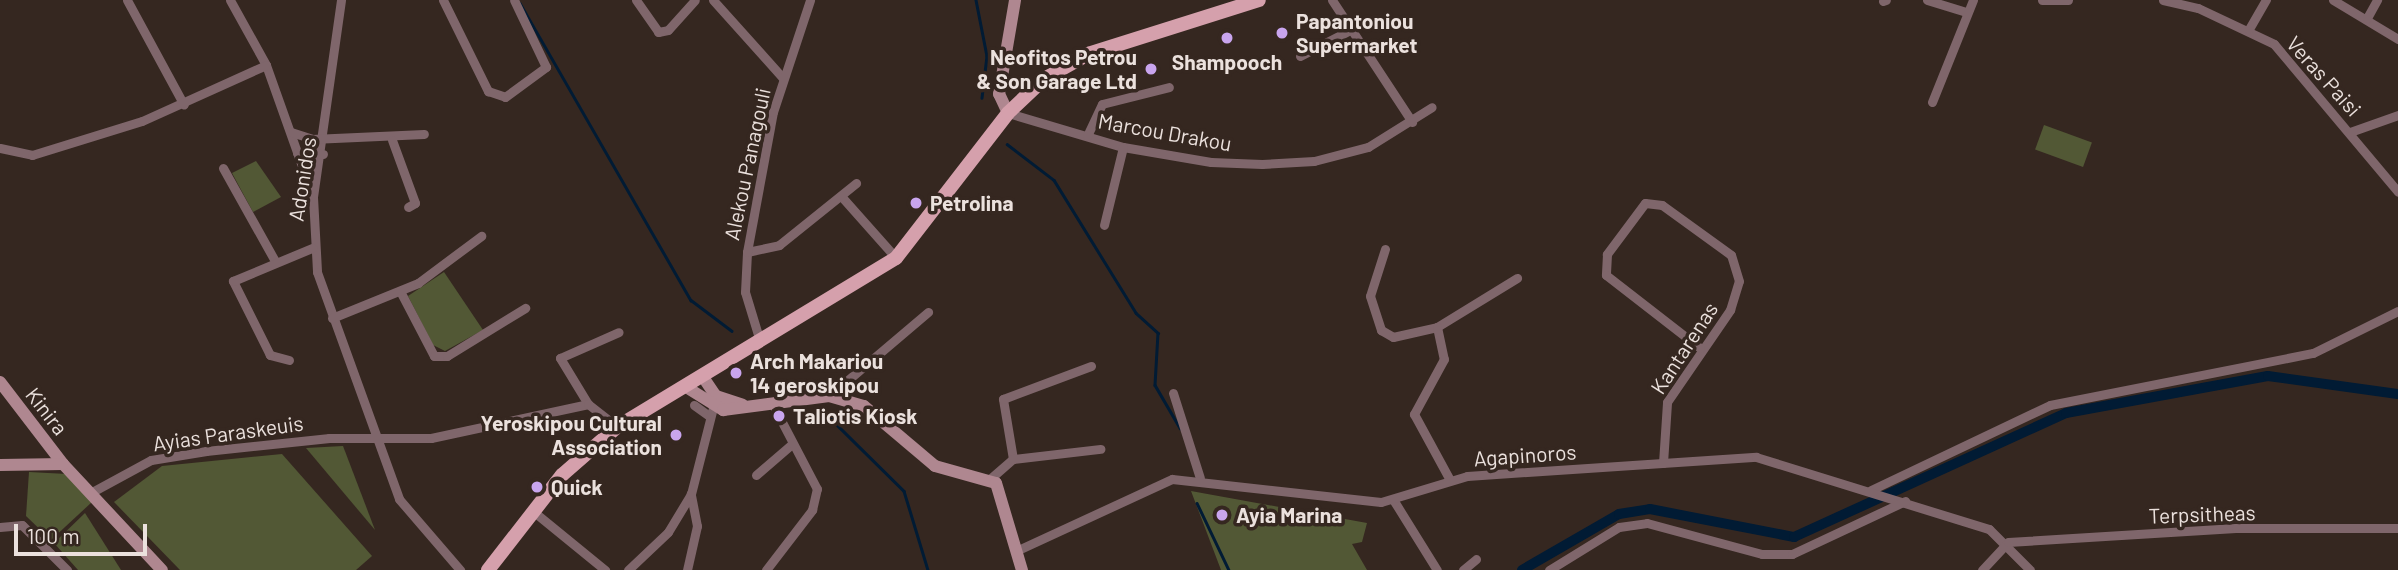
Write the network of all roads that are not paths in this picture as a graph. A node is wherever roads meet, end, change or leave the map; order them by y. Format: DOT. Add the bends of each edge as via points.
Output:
graph roads {
  1 [pos="127,0"];
  2 [pos="230,0"];
  3 [pos="341,0"];
  4 [pos="443,0"];
  5 [pos="514,0"];
  6 [pos="636,0"];
  7 [pos="695,0"];
  8 [pos="713,0"];
  9 [pos="1015,0"];
  10 [pos="1259,0"];
  11 [pos="1332,0"];
  12 [pos="1927,0"];
  13 [pos="1973,0"];
  14 [pos="2042,0"];
  15 [pos="2068,0"];
  16 [pos="2163,0"];
  17 [pos="2266,0"];
  18 [pos="2333,0"];
  19 [pos="2377,0"];
  20 [pos="809,1"];
  21 [pos="1966,12"];
  22 [pos="2367,18"];
  23 [pos="2249,29"];
  24 [pos="1350,30"];
  25 [pos="2398,39"];
  26 [pos="1300,56"];
  27 [pos="265,65"];
  28 [pos="783,78"];
  29 [pos="1169,87"];
  30 [pos="1933,102"];
  31 [pos="184,105"];
  32 [pos="1432,107"];
  33 [pos="1008,113"];
  34 [pos="2398,115"];
  35 [pos="1412,122"];
  36 [pos="291,132"];
  37 [pos="2350,132"];
  38 [pos="424,134"];
  39 [pos="1087,136"];
  40 [pos="326,137"];
  41 [pos="392,140"];
  42 [pos="1123,147"];
  43 [pos="0,148"];
  44 [pos="297,153"];
  45 [pos="323,154"];
  46 [pos="223,168"];
  47 [pos="856,183"];
  48 [pos="2398,192"];
  49 [pos="841,196"];
  50 [pos="313,197"];
  51 [pos="408,207"];
  52 [pos="1104,225"];
  53 [pos="481,236"];
  54 [pos="312,248"];
  55 [pos="1385,248"];
  56 [pos="747,252"];
  57 [pos="896,258"];
  58 [pos="275,261"];
  59 [pos="1517,278"];
  60 [pos="400,291"];
  61 [pos="526,308"];
  62 [pos="2398,311"];
  63 [pos="928,312"];
  64 [pos="332,318"];
  65 [pos="1437,327"];
  66 [pos="620,332"];
  67 [pos="759,338"];
  68 [pos="1700,348"];
  69 [pos="289,360"];
  70 [pos="1091,366"];
  71 [pos="703,377"];
  72 [pos="0,382"];
  73 [pos="686,387"];
  74 [pos="1173,393"];
  75 [pos="829,396"];
  76 [pos="772,403"];
  77 [pos="588,404"];
  78 [pos="694,405"];
  79 [pos="747,407"];
  80 [pos="711,412"];
  81 [pos="617,427"];
  82 [pos="375,437"];
  83 [pos="284,443"];
  84 [pos="792,444"];
  85 [pos="1100,449"];
  86 [pos="292,453"];
  87 [pos="1013,459"];
  88 [pos="1662,463"];
  89 [pos="63,464"];
  90 [pos="0,465"];
  91 [pos="756,475"];
  92 [pos="991,478"];
  93 [pos="1200,478"];
  94 [pos="1450,480"];
  95 [pos="1875,491"];
  96 [pos="92,492"];
  97 [pos="691,494"];
  98 [pos="1901,500"];
  99 [pos="1394,501"];
  100 [pos="534,512"];
  101 [pos="0,527"];
  102 [pos="2398,528"];
  103 [pos="2008,542"];
  104 [pos="1016,551"];
  105 [pos="1476,559"];
  106 [pos="67,570"];
  107 [pos="162,570"];
  108 [pos="460,570"];
  109 [pos="488,570"];
  110 [pos="605,570"];
  111 [pos="628,570"];
  112 [pos="687,570"];
  113 [pos="766,570"];
  114 [pos="1022,570"];
  115 [pos="1437,570"];
  116 [pos="1463,570"];
  117 [pos="1549,570"];
  118 [pos="1982,570"];
  119 [pos="2030,570"];
  1 -- 31 [label="street"];
  2 -- 27 [label="street"];
  3 -- 40 [label="street, Adonidos"];
  4 -- 5 [label="street" via="488,91 505,97 547,67"];
  6 -- 7 [label="street" via="658,32 668,30"];
  8 -- 28 [label="street"];
  9 -- 33 [label="street" via="999,94"];
  10 -- 33 [label="main road" via="1088,54 1044,79"];
  11 -- 24 [label="street"];
  12 -- 21 [label="street"];
  13 -- 21 [label="street"];
  14 -- 15 [label="street"];
  16 -- 23 [label="street, Veras Paisi"];
  17 -- 23 [label="street"];
  18 -- 22 [label="street"];
  19 -- 22 [label="street"];
  20 -- 28 [label="street, Alekou Panagouli"];
  21 -- 30 [label="street"];
  22 -- 25 [label="street"];
  23 -- 37 [label="street, Veras Paisi" via="2288,57"];
  24 -- 26 [label="street"];
  24 -- 35 [label="street"];
  27 -- 31 [label="street"];
  27 -- 36 [label="street"];
  28 -- 56 [label="street, Alekou Panagouli"];
  29 -- 39 [label="street" via="1102,104"];
  31 -- 43 [label="street" via="32,155"];
  32 -- 35 [label="street, Marcou Drakou"];
  33 -- 39 [label="street, Marcou Drakou"];
  33 -- 57 [label="main road"];
  34 -- 37 [label="street"];
  35 -- 42 [label="street, Marcou Drakou" via="1368,147 1314,161 1210,162"];
  36 -- 40 [label="street"];
  36 -- 44 [label="street"];
  37 -- 48 [label="street, Veras Paisi"];
  38 -- 41 [label="street"];
  39 -- 42 [label="street, Marcou Drakou"];
  40 -- 41 [label="street"];
  40 -- 45 [label="street, Adonidos"];
  41 -- 51 [label="street" via="415,203"];
  42 -- 52 [label="street"];
  44 -- 45 [label="street"];
  44 -- 50 [label="street"];
  45 -- 50 [label="street, Adonidos"];
  46 -- 58 [label="street"];
  47 -- 49 [label="street"];
  49 -- 56 [label="street" via="779,245"];
  49 -- 57 [label="street"];
  50 -- 54 [label="street, Adonidos"];
  53 -- 60 [label="street"];
  54 -- 58 [label="street"];
  54 -- 64 [label="street, Adonidos"];
  55 -- 65 [label="street" via="1370,296 1381,330 1400,338"];
  56 -- 67 [label="street, Alekou Panagouli" via="745,292"];
  57 -- 67 [label="main road"];
  58 -- 69 [label="street" via="238,276 232,288 270,355"];
  59 -- 65 [label="street"];
  60 -- 61 [label="street" via="434,356 447,356"];
  60 -- 64 [label="street"];
  62 -- 95 [label="street" via="2313,353 2050,405"];
  63 -- 75 [label="street"];
  64 -- 82 [label="street, Adonidos"];
  65 -- 94 [label="street" via="1444,359 1414,414"];
  66 -- 77 [label="street" via="560,358"];
  67 -- 71 [label="main road"];
  68 -- 68 [label="street, Kantarenas" via="1730,310 1737,269 1731,255 1662,205 1645,204 1633,212 1604,268 1609,280"];
  68 -- 88 [label="street, Kantarenas" via="1667,402"];
  70 -- 87 [label="street" via="1003,399"];
  71 -- 73 [label="main road"];
  71 -- 79 [label="street" via="716,396"];
  72 -- 89 [label="street, Kinira"];
  73 -- 80 [label="street"];
  73 -- 81 [label="main road"];
  74 -- 93 [label="street"];
  75 -- 76 [label="street"];
  75 -- 92 [label="street" via="864,406 935,466"];
  76 -- 79 [label="street"];
  76 -- 84 [label="street"];
  77 -- 81 [label="street"];
  77 -- 82 [label="street, Ayias Paraskeuis" via="432,438"];
  78 -- 80 [label="street"];
  79 -- 80 [label="street"];
  80 -- 97 [label="street"];
  81 -- 100 [label="main road" via="562,474"];
  82 -- 83 [label="street, Ayias Paraskeuis"];
  82 -- 108 [label="street, Adonidos" via="399,499"];
  83 -- 86 [label="street"];
  83 -- 96 [label="street, Ayias Paraskeuis" via="151,460"];
  84 -- 91 [label="street"];
  84 -- 113 [label="street" via="813,473 815,500"];
  85 -- 87 [label="street"];
  87 -- 92 [label="street"];
  88 -- 94 [label="street, Agapinoros"];
  88 -- 95 [label="street, Agapinoros" via="1767,458"];
  89 -- 90 [label="street"];
  89 -- 96 [label="street, Kinira"];
  92 -- 104 [label="street" via="1003,497"];
  93 -- 99 [label="street, Agapinoros"];
  93 -- 104 [label="street, Agapinoros" via="1149,485 1071,530"];
  94 -- 99 [label="street, Agapinoros"];
  95 -- 98 [label="street, Agapinoros"];
  96 -- 107 [label="street, Kinira"];
  97 -- 111 [label="street" via="667,532"];
  97 -- 112 [label="street" via="697,526"];
  98 -- 103 [label="street, Agapinoros" via="1989,529"];
  98 -- 117 [label="street" via="1792,554 1762,554 1647,523 1619,527"];
  99 -- 115 [label="street"];
  100 -- 109 [label="main road"];
  100 -- 110 [label="street"];
  101 -- 106 [label="street" via="22,525"];
  102 -- 103 [label="street, Terpsitheas" via="2236,528"];
  103 -- 118 [label="street"];
  103 -- 119 [label="street, Agapinoros"];
  104 -- 114 [label="street"];
  105 -- 116 [label="street"];
}
